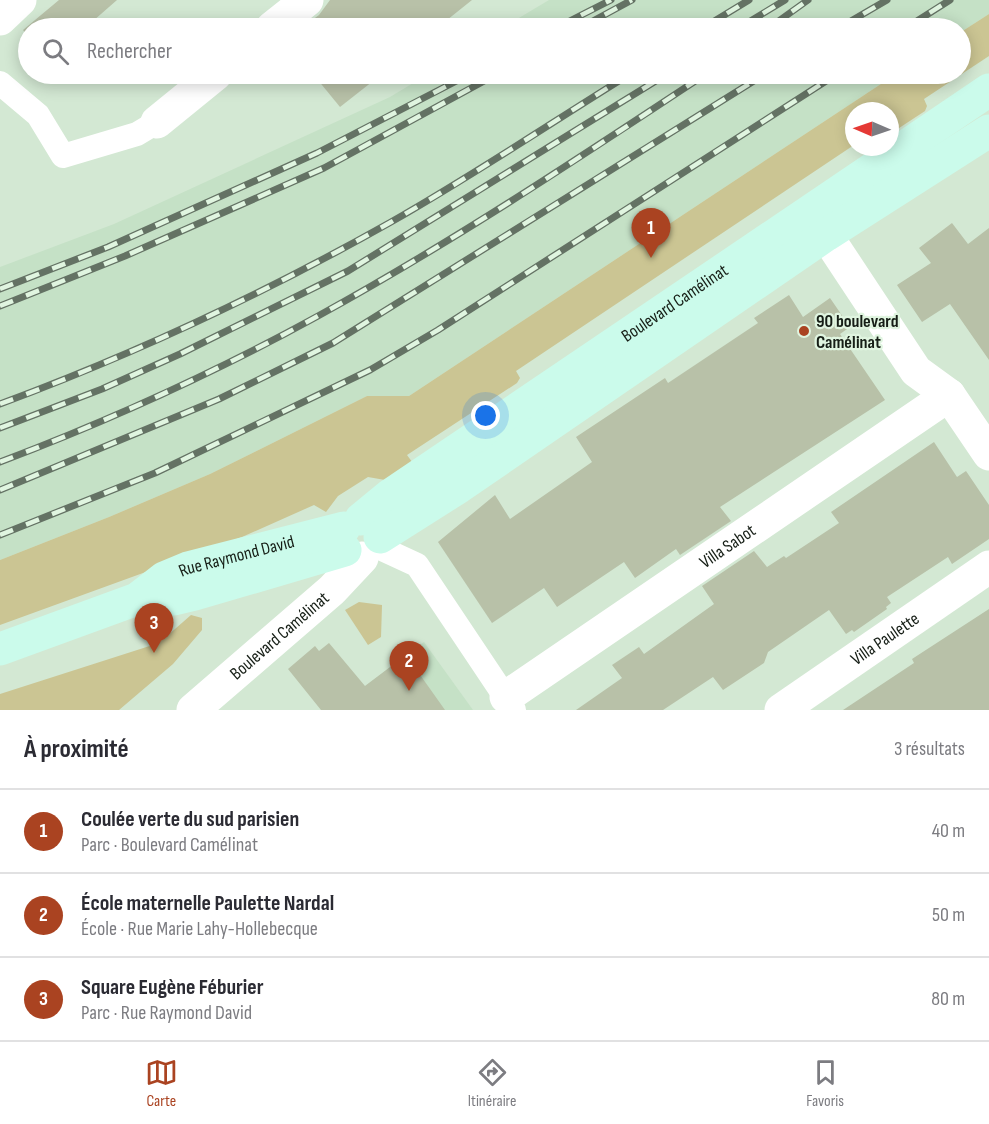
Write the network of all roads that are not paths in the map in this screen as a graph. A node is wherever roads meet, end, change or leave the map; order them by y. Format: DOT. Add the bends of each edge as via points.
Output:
graph roads {
  1 [pos="20,0"];
  2 [pos="307,0"];
  3 [pos="284,18"];
  4 [pos="0,19"];
  5 [pos="0,83"];
  6 [pos="204,84"];
  7 [pos="989,90"];
  8 [pos="157,122"];
  9 [pos="989,131"];
  10 [pos="826,235"];
  11 [pos="949,394"];
  12 [pos="989,454"];
  13 [pos="362,540"];
  14 [pos="989,567"];
  15 [pos="0,649"];
  16 [pos="510,704"];
  17 [pos="193,710"];
  18 [pos="782,710"];
  1 -- 4 [label="street"];
  2 -- 3 [label="street"];
  5 -- 8 [label="street" via="38,115 63,156 137,134"];
  6 -- 8 [label="street"];
  7 -- 13 [label="main road, Boulevard Camélinat" via="389,496"];
  9 -- 10 [label="main road, Boulevard Camélinat"];
  10 -- 11 [label="street" via="916,371"];
  10 -- 13 [label="main road, Boulevard Camélinat" via="459,487"];
  11 -- 12 [label="street"];
  11 -- 16 [label="street, Villa Sabot"];
  13 -- 15 [label="main road, Rue Raymond David" via="188,568 164,578 136,599"];
  13 -- 16 [label="street" via="417,565"];
  13 -- 17 [label="street, Boulevard Camélinat" via="332,590"];
  14 -- 18 [label="street, Villa Paulette"];
}
